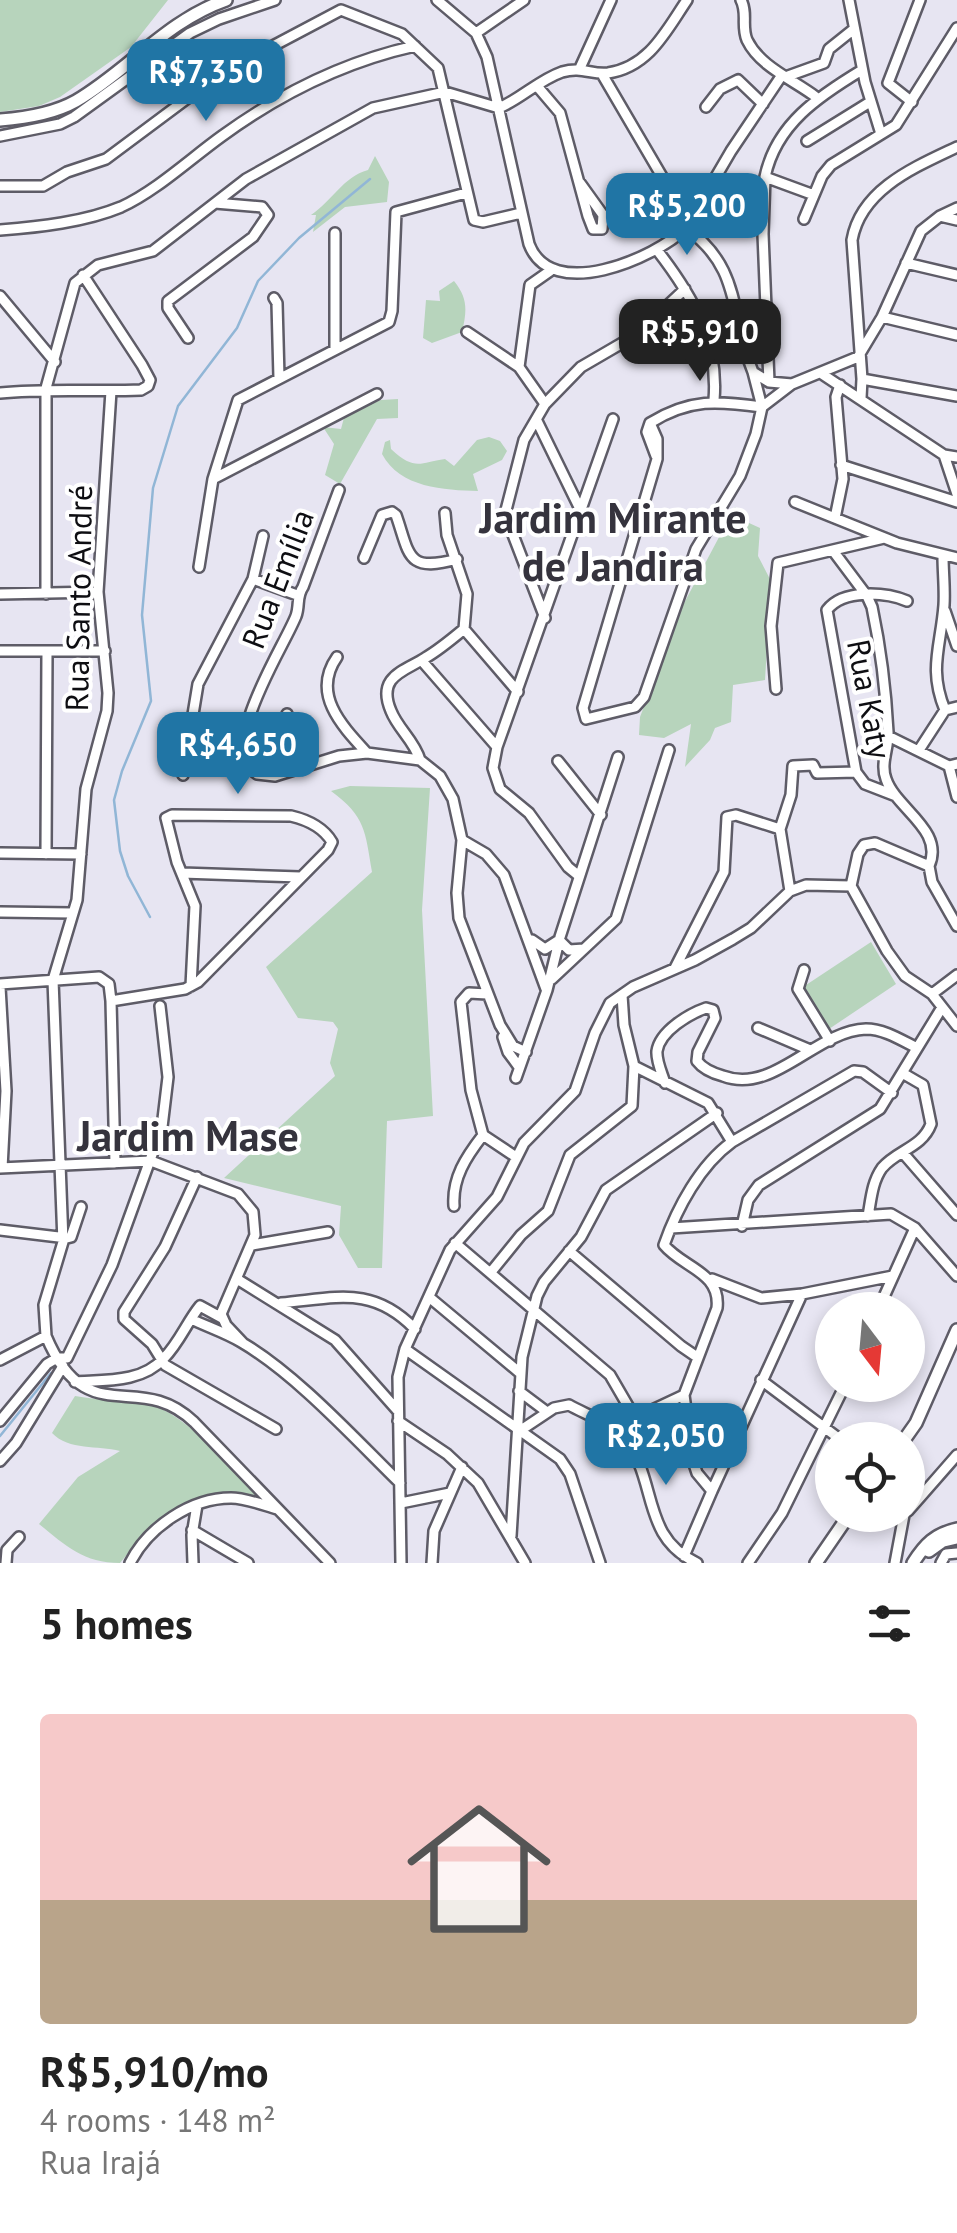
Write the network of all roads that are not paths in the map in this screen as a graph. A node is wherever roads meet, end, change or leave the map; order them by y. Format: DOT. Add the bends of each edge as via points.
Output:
graph roads {
  1 [pos="226,0"];
  2 [pos="275,0"];
  3 [pos="437,0"];
  4 [pos="610,0"];
  5 [pos="687,0"];
  6 [pos="741,0"];
  7 [pos="849,0"];
  8 [pos="920,0"];
  9 [pos="521,1"];
  10 [pos="957,28"];
  11 [pos="854,29"];
  12 [pos="476,34"];
  13 [pos="415,46"];
  14 [pos="580,68"];
  15 [pos="862,70"];
  16 [pos="602,74"];
  17 [pos="785,76"];
  18 [pos="537,86"];
  19 [pos="445,92"];
  20 [pos="816,97"];
  21 [pos="870,102"];
  22 [pos="912,102"];
  23 [pos="763,104"];
  24 [pos="706,107"];
  25 [pos="499,108"];
  26 [pos="0,120"];
  27 [pos="881,134"];
  28 [pos="0,136"];
  29 [pos="807,141"];
  30 [pos="957,147"];
  31 [pos="766,177"];
  32 [pos="580,184"];
  33 [pos="0,186"];
  34 [pos="466,193"];
  35 [pos="814,195"];
  36 [pos="215,203"];
  37 [pos="957,208"];
  38 [pos="521,213"];
  39 [pos="940,216"];
  40 [pos="804,219"];
  41 [pos="957,220"];
  42 [pos="687,225"];
  43 [pos="0,230"];
  44 [pos="335,233"];
  45 [pos="656,250"];
  46 [pos="906,263"];
  47 [pos="550,271"];
  48 [pos="83,275"];
  49 [pos="957,275"];
  50 [pos="686,289"];
  51 [pos="0,296"];
  52 [pos="274,298"];
  53 [pos="882,318"];
  54 [pos="467,332"];
  55 [pos="957,334"];
  56 [pos="188,338"];
  57 [pos="335,350"];
  58 [pos="858,357"];
  59 [pos="55,362"];
  60 [pos="519,367"];
  61 [pos="753,372"];
  62 [pos="822,374"];
  63 [pos="279,378"];
  64 [pos="862,378"];
  65 [pos="769,382"];
  66 [pos="792,384"];
  67 [pos="840,385"];
  68 [pos="46,388"];
  69 [pos="110,391"];
  70 [pos="0,393"];
  71 [pos="376,394"];
  72 [pos="957,396"];
  73 [pos="861,398"];
  74 [pos="714,400"];
  75 [pos="545,404"];
  76 [pos="762,407"];
  77 [pos="613,418"];
  78 [pos="537,422"];
  79 [pos="944,455"];
  80 [pos="957,457"];
  81 [pos="841,465"];
  82 [pos="214,479"];
  83 [pos="338,490"];
  84 [pos="957,494"];
  85 [pos="795,502"];
  86 [pos="957,502"];
  87 [pos="581,511"];
  88 [pos="445,513"];
  89 [pos="835,518"];
  90 [pos="263,536"];
  91 [pos="884,538"];
  92 [pos="834,552"];
  93 [pos="943,556"];
  94 [pos="364,558"];
  95 [pos="957,558"];
  96 [pos="457,559"];
  97 [pos="200,567"];
  98 [pos="254,579"];
  99 [pos="98,592"];
  100 [pos="0,594"];
  101 [pos="46,594"];
  102 [pos="297,596"];
  103 [pos="867,596"];
  104 [pos="907,601"];
  105 [pos="944,607"];
  106 [pos="545,618"];
  107 [pos="464,628"];
  108 [pos="957,646"];
  109 [pos="0,651"];
  110 [pos="47,651"];
  111 [pos="105,651"];
  112 [pos="337,657"];
  113 [pos="422,661"];
  114 [pos="776,690"];
  115 [pos="518,692"];
  116 [pos="957,707"];
  117 [pos="945,710"];
  118 [pos="286,714"];
  119 [pos="888,736"];
  120 [pos="497,747"];
  121 [pos="669,750"];
  122 [pos="919,750"];
  123 [pos="367,753"];
  124 [pos="618,758"];
  125 [pos="420,760"];
  126 [pos="558,761"];
  127 [pos="953,764"];
  128 [pos="303,768"];
  129 [pos="856,772"];
  130 [pos="184,775"];
  131 [pos="899,797"];
  132 [pos="957,797"];
  133 [pos="601,815"];
  134 [pos="780,828"];
  135 [pos="462,840"];
  136 [pos="0,853"];
  137 [pos="46,854"];
  138 [pos="81,854"];
  139 [pos="929,866"];
  140 [pos="182,873"];
  141 [pos="579,876"];
  142 [pos="300,877"];
  143 [pos="852,886"];
  144 [pos="790,891"];
  145 [pos="0,912"];
  146 [pos="72,913"];
  147 [pos="520,920"];
  148 [pos="957,926"];
  149 [pos="559,945"];
  150 [pos="585,948"];
  151 [pos="674,970"];
  152 [pos="804,970"];
  153 [pos="559,972"];
  154 [pos="957,975"];
  155 [pos="54,980"];
  156 [pos="546,983"];
  157 [pos="0,985"];
  158 [pos="191,986"];
  159 [pos="487,994"];
  160 [pos="622,994"];
  161 [pos="932,994"];
  162 [pos="111,1001"];
  163 [pos="160,1006"];
  164 [pos="941,1009"];
  165 [pos="500,1025"];
  166 [pos="957,1026"];
  167 [pos="758,1028"];
  168 [pos="830,1041"];
  169 [pos="917,1048"];
  170 [pos="810,1050"];
  171 [pos="526,1052"];
  172 [pos="634,1066"];
  173 [pos="520,1067"];
  174 [pos="904,1074"];
  175 [pos="516,1078"];
  176 [pos="665,1083"];
  177 [pos="892,1093"];
  178 [pos="717,1113"];
  179 [pos="483,1136"];
  180 [pos="732,1142"];
  181 [pos="903,1153"];
  182 [pos="516,1158"];
  183 [pos="150,1161"];
  184 [pos="115,1163"];
  185 [pos="59,1165"];
  186 [pos="1,1168"];
  187 [pos="197,1177"];
  188 [pos="454,1206"];
  189 [pos="81,1207"];
  190 [pos="957,1215"];
  191 [pos="868,1216"];
  192 [pos="742,1226"];
  193 [pos="672,1228"];
  194 [pos="915,1228"];
  195 [pos="0,1230"];
  196 [pos="328,1232"];
  197 [pos="62,1237"];
  198 [pos="454,1243"];
  199 [pos="252,1244"];
  200 [pos="568,1251"];
  201 [pos="491,1272"];
  202 [pos="894,1276"];
  203 [pos="957,1276"];
  204 [pos="237,1279"];
  205 [pos="710,1279"];
  206 [pos="886,1292"];
  207 [pos="802,1294"];
  208 [pos="429,1297"];
  209 [pos="278,1303"];
  210 [pos="534,1308"];
  211 [pos="222,1318"];
  212 [pos="191,1319"];
  213 [pos="415,1329"];
  214 [pos="957,1330"];
  215 [pos="46,1336"];
  216 [pos="243,1343"];
  217 [pos="405,1349"];
  218 [pos="697,1356"];
  219 [pos="0,1360"];
  220 [pos="60,1362"];
  221 [pos="162,1362"];
  222 [pos="520,1373"];
  223 [pos="761,1380"];
  224 [pos="75,1382"];
  225 [pos="520,1390"];
  226 [pos="684,1396"];
  227 [pos="547,1412"];
  228 [pos="398,1416"];
  229 [pos="636,1418"];
  230 [pos="0,1421"];
  231 [pos="816,1422"];
  232 [pos="917,1422"];
  233 [pos="276,1429"];
  234 [pos="518,1432"];
  235 [pos="620,1433"];
  236 [pos="815,1451"];
  237 [pos="956,1457"];
  238 [pos="0,1461"];
  239 [pos="462,1467"];
  240 [pos="400,1483"];
  241 [pos="925,1490"];
  242 [pos="712,1491"];
  243 [pos="450,1493"];
  244 [pos="402,1504"];
  245 [pos="196,1505"];
  246 [pos="280,1510"];
  247 [pos="957,1529"];
  248 [pos="192,1530"];
  249 [pos="837,1532"];
  250 [pos="900,1532"];
  251 [pos="510,1536"];
  252 [pos="19,1537"];
  253 [pos="957,1538"];
  254 [pos="316,1548"];
  255 [pos="957,1553"];
  256 [pos="684,1556"];
  257 [pos="399,1560"];
  258 [pos="6,1563"];
  259 [pos="130,1563"];
  260 [pos="193,1563"];
  261 [pos="248,1563"];
  262 [pos="309,1563"];
  263 [pos="330,1563"];
  264 [pos="432,1563"];
  265 [pos="525,1563"];
  266 [pos="600,1563"];
  267 [pos="696,1563"];
  268 [pos="748,1563"];
  269 [pos="816,1563"];
  270 [pos="895,1563"];
  271 [pos="913,1563"];
  272 [pos="922,1563"];
  273 [pos="941,1563"];
  1 -- 26 [label="main road" via="162,34 76,100"];
  2 -- 28 [label="street" via="190,33 60,124"];
  3 -- 12 [label="street"];
  4 -- 14 [label="street"];
  5 -- 16 [label="street" via="648,55"];
  6 -- 17 [label="street" via="748,42"];
  7 -- 11 [label="street"];
  8 -- 22 [label="street" via="888,83"];
  9 -- 12 [label="street"];
  10 -- 22 [label="street"];
  11 -- 15 [label="street"];
  11 -- 17 [label="street" via="828,50 824,62"];
  12 -- 25 [label="street"];
  13 -- 19 [label="street" via="438,68"];
  13 -- 33 [label="street" via="384,26 334,11 220,74 106,159 42,186"];
  13 -- 43 [label="street" via="353,62 296,89 123,206"];
  14 -- 16 [label="street"];
  14 -- 18 [label="street"];
  15 -- 20 [label="street"];
  15 -- 21 [label="street"];
  16 -- 42 [label="street"];
  17 -- 20 [label="street"];
  17 -- 23 [label="street"];
  18 -- 25 [label="street"];
  18 -- 32 [label="street" via="560,114"];
  19 -- 25 [label="street"];
  19 -- 34 [label="street"];
  19 -- 36 [label="street" via="361,113"];
  20 -- 31 [label="street" via="790,126"];
  21 -- 27 [label="street"];
  21 -- 29 [label="street"];
  22 -- 27 [label="street"];
  23 -- 24 [label="street" via="738,80"];
  23 -- 42 [label="street"];
  25 -- 38 [label="street"];
  27 -- 35 [label="street" via="831,165"];
  30 -- 58 [label="street" via="886,186 857,220 852,240"];
  31 -- 35 [label="street"];
  31 -- 65 [label="street"];
  32 -- 32 [label="street" via="600,208 602,229 591,225"];
  34 -- 38 [label="street" via="478,222"];
  34 -- 57 [label="street" via="396,212 391,317"];
  35 -- 40 [label="street"];
  36 -- 48 [label="street" via="153,251 104,262"];
  36 -- 56 [label="street" via="262,207 268,215 254,237 170,299 168,308"];
  37 -- 39 [label="street"];
  38 -- 47 [label="street" via="533,256"];
  39 -- 41 [label="street"];
  39 -- 46 [label="street" via="921,231"];
  42 -- 45 [label="street"];
  42 -- 61 [label="street" via="724,268"];
  44 -- 57 [label="street"];
  45 -- 47 [label="street" via="599,270"];
  45 -- 50 [label="street"];
  46 -- 49 [label="street"];
  46 -- 53 [label="street"];
  47 -- 60 [label="street" via="530,286"];
  48 -- 59 [label="street" via="70,291"];
  48 -- 69 [label="street" via="150,380 141,390"];
  50 -- 74 [label="street" via="716,365"];
  50 -- 75 [label="street" via="636,334 581,368"];
  51 -- 59 [label="street"];
  52 -- 63 [label="street"];
  53 -- 55 [label="street"];
  53 -- 58 [label="street"];
  54 -- 60 [label="street"];
  57 -- 63 [label="street"];
  58 -- 62 [label="street"];
  58 -- 64 [label="street"];
  59 -- 68 [label="street"];
  60 -- 75 [label="street"];
  61 -- 65 [label="street"];
  61 -- 76 [label="street"];
  62 -- 66 [label="street"];
  62 -- 67 [label="street"];
  63 -- 82 [label="street" via="238,400"];
  64 -- 72 [label="street"];
  64 -- 73 [label="street"];
  65 -- 66 [label="street"];
  66 -- 76 [label="street"];
  67 -- 73 [label="street"];
  67 -- 81 [label="street"];
  68 -- 69 [label="street"];
  68 -- 70 [label="street"];
  68 -- 101 [label="street"];
  69 -- 99 [label="street, Rua Santo André"];
  71 -- 82 [label="street"];
  73 -- 79 [label="street"];
  74 -- 76 [label="street"];
  74 -- 76 [label="street" via="650,422 657,459 583,708 586,719 635,707 644,697 684,577 740,476"];
  75 -- 78 [label="street"];
  77 -- 87 [label="street"];
  78 -- 87 [label="street"];
  78 -- 106 [label="street" via="524,440 505,514"];
  79 -- 80 [label="street"];
  79 -- 84 [label="street"];
  81 -- 86 [label="street"];
  81 -- 89 [label="street"];
  82 -- 97 [label="street"];
  83 -- 102 [label="street, Rua Emília"];
  85 -- 89 [label="street"];
  87 -- 106 [label="street"];
  88 -- 96 [label="street"];
  89 -- 91 [label="street"];
  90 -- 98 [label="street"];
  91 -- 92 [label="street"];
  91 -- 93 [label="street"];
  92 -- 103 [label="street"];
  92 -- 114 [label="street" via="783,560 776,567"];
  93 -- 95 [label="street"];
  93 -- 105 [label="street"];
  94 -- 96 [label="street" via="382,515 392,512 413,560"];
  96 -- 107 [label="street" via="468,594"];
  98 -- 102 [label="street"];
  98 -- 130 [label="street" via="198,684"];
  99 -- 101 [label="street"];
  99 -- 111 [label="street, Rua Santo André"];
  100 -- 101 [label="street"];
  102 -- 128 [label="street, Rua Emília" via="296,615 250,717 244,751 256,774"];
  103 -- 104 [label="street, Rua Katy"];
  103 -- 119 [label="street"];
  103 -- 129 [label="street, Rua Katy" via="839,600 827,610"];
  105 -- 108 [label="street"];
  105 -- 117 [label="street" via="935,662"];
  106 -- 115 [label="street"];
  107 -- 113 [label="street"];
  107 -- 115 [label="street"];
  109 -- 110 [label="street"];
  110 -- 111 [label="street"];
  110 -- 137 [label="street"];
  111 -- 138 [label="street, Rua Santo André" via="107,711 86,789"];
  112 -- 123 [label="street" via="328,678 330,704"];
  113 -- 120 [label="street"];
  113 -- 125 [label="street" via="401,669 388,700"];
  115 -- 120 [label="street"];
  116 -- 117 [label="street"];
  117 -- 122 [label="street"];
  118 -- 128 [label="street"];
  119 -- 122 [label="street"];
  119 -- 131 [label="street" via="884,769"];
  120 -- 141 [label="street" via="496,784 529,813"];
  121 -- 150 [label="street" via="620,908"];
  122 -- 127 [label="street"];
  123 -- 125 [label="street, Rua Emília"];
  123 -- 128 [label="street, Rua Emília"];
  124 -- 133 [label="street"];
  125 -- 135 [label="street" via="448,787"];
  126 -- 133 [label="street"];
  127 -- 132 [label="street"];
  129 -- 131 [label="street, Rua Katy" via="865,784"];
  129 -- 134 [label="street" via="817,773 813,765 795,765"];
  131 -- 139 [label="street" via="932,845"];
  133 -- 141 [label="street"];
  134 -- 144 [label="street"];
  134 -- 151 [label="street" via="727,816 724,872"];
  135 -- 147 [label="street" via="498,867"];
  135 -- 159 [label="street" via="457,908"];
  136 -- 137 [label="street"];
  137 -- 138 [label="street"];
  138 -- 146 [label="street, Rua Santo André"];
  139 -- 143 [label="street" via="870,843 859,851"];
  139 -- 148 [label="street"];
  140 -- 142 [label="street"];
  140 -- 142 [label="street" via="166,818 291,816 331,839"];
  140 -- 158 [label="street" via="195,906"];
  141 -- 149 [label="street"];
  142 -- 158 [label="street"];
  143 -- 144 [label="street"];
  143 -- 161 [label="street" via="900,969"];
  144 -- 151 [label="street" via="751,928"];
  145 -- 146 [label="street"];
  146 -- 155 [label="street, Rua Santo André"];
  147 -- 149 [label="street" via="536,945"];
  147 -- 156 [label="street"];
  149 -- 150 [label="street"];
  149 -- 153 [label="street"];
  149 -- 156 [label="street"];
  150 -- 153 [label="street"];
  151 -- 160 [label="street"];
  152 -- 168 [label="street" via="798,989"];
  153 -- 156 [label="street"];
  154 -- 161 [label="street"];
  155 -- 157 [label="street"];
  155 -- 162 [label="street" via="99,977"];
  155 -- 185 [label="street, Rua Santo André"];
  156 -- 171 [label="street"];
  157 -- 186 [label="street" via="6,1090"];
  158 -- 162 [label="street"];
  159 -- 165 [label="street"];
  159 -- 179 [label="street" via="464,996 460,1011"];
  160 -- 172 [label="street"];
  160 -- 182 [label="street" via="601,1017 575,1091"];
  161 -- 164 [label="street"];
  162 -- 184 [label="street"];
  163 -- 183 [label="street" via="168,1077"];
  164 -- 166 [label="street"];
  164 -- 169 [label="street"];
  165 -- 171 [label="street" via="513,1046"];
  165 -- 173 [label="street"];
  167 -- 170 [label="street"];
  168 -- 169 [label="street" via="866,1030"];
  168 -- 170 [label="street"];
  169 -- 174 [label="street"];
  170 -- 176 [label="street" via="752,1080 720,1076 697,1061 716,1018 706,1008 659,1045"];
  171 -- 173 [label="street"];
  172 -- 176 [label="street"];
  172 -- 201 [label="street" via="632,1106 570,1155 548,1211"];
  173 -- 175 [label="street"];
  174 -- 177 [label="street"];
  174 -- 181 [label="street" via="923,1085 931,1124"];
  176 -- 178 [label="street"];
  177 -- 180 [label="street" via="854,1071"];
  177 -- 192 [label="street" via="880,1109 759,1185"];
  178 -- 180 [label="street"];
  178 -- 200 [label="street" via="606,1190"];
  179 -- 182 [label="street"];
  179 -- 188 [label="street" via="462,1166"];
  180 -- 193 [label="street" via="707,1165"];
  181 -- 190 [label="street"];
  181 -- 191 [label="street" via="880,1171"];
  182 -- 198 [label="street" via="497,1198"];
  183 -- 184 [label="street"];
  183 -- 187 [label="street"];
  183 -- 220 [label="street" via="98,1298"];
  184 -- 185 [label="street"];
  185 -- 186 [label="street"];
  185 -- 197 [label="street, Rua Santo André"];
  187 -- 199 [label="street" via="248,1204 256,1224"];
  187 -- 221 [label="street" via="124,1312"];
  189 -- 197 [label="street" via="71,1237"];
  191 -- 192 [label="street"];
  191 -- 194 [label="street" via="891,1214"];
  192 -- 193 [label="street"];
  193 -- 205 [label="street" via="664,1245"];
  194 -- 202 [label="street"];
  194 -- 203 [label="street"];
  195 -- 197 [label="street"];
  196 -- 199 [label="street"];
  197 -- 215 [label="street" via="44,1305"];
  198 -- 201 [label="street"];
  198 -- 208 [label="street"];
  199 -- 204 [label="street"];
  200 -- 210 [label="street"];
  200 -- 218 [label="street"];
  201 -- 210 [label="street"];
  202 -- 206 [label="street"];
  202 -- 207 [label="street"];
  204 -- 209 [label="street"];
  204 -- 211 [label="street"];
  205 -- 207 [label="street" via="761,1298"];
  205 -- 218 [label="street" via="717,1308"];
  207 -- 223 [label="street"];
  208 -- 213 [label="street"];
  208 -- 222 [label="street"];
  209 -- 213 [label="street" via="361,1297 386,1304"];
  209 -- 228 [label="street" via="335,1340"];
  210 -- 222 [label="street"];
  210 -- 229 [label="street" via="610,1376"];
  211 -- 212 [label="street" via="203,1306"];
  211 -- 216 [label="street"];
  212 -- 216 [label="street"];
  212 -- 221 [label="street"];
  213 -- 217 [label="street"];
  214 -- 232 [label="main road"];
  215 -- 219 [label="street"];
  215 -- 220 [label="street"];
  216 -- 240 [label="street" via="313,1398"];
  217 -- 228 [label="street"];
  217 -- 234 [label="street"];
  218 -- 226 [label="street"];
  220 -- 224 [label="street"];
  220 -- 230 [label="street" via="47,1364"];
  220 -- 238 [label="street"];
  221 -- 224 [label="street" via="134,1377"];
  221 -- 233 [label="street"];
  222 -- 225 [label="street"];
  223 -- 231 [label="street"];
  223 -- 242 [label="street"];
  224 -- 246 [label="street" via="97,1394 173,1405"];
  225 -- 227 [label="street"];
  225 -- 234 [label="street"];
  226 -- 229 [label="street"];
  226 -- 242 [label="street" via="693,1461"];
  227 -- 234 [label="street"];
  227 -- 235 [label="street" via="569,1405"];
  228 -- 239 [label="street"];
  228 -- 240 [label="street"];
  229 -- 235 [label="street"];
  234 -- 251 [label="street"];
  234 -- 266 [label="street" via="544,1445 570,1474"];
  235 -- 256 [label="street" via="637,1460 666,1541"];
  236 -- 268 [label="street"];
  237 -- 241 [label="street"];
  239 -- 243 [label="street"];
  239 -- 251 [label="street"];
  240 -- 244 [label="street"];
  242 -- 256 [label="street"];
  243 -- 244 [label="street"];
  243 -- 264 [label="street" via="434,1531"];
  244 -- 257 [label="street"];
  245 -- 246 [label="street" via="236,1498"];
  245 -- 248 [label="street"];
  245 -- 259 [label="street" via="156,1530"];
  246 -- 254 [label="street"];
  247 -- 271 [label="main road" via="925,1544"];
  248 -- 260 [label="street"];
  248 -- 261 [label="street"];
  249 -- 269 [label="main road"];
  250 -- 270 [label="street"];
  251 -- 265 [label="street"];
  252 -- 258 [label="street"];
  253 -- 272 [label="main road" via="934,1546"];
  254 -- 262 [label="street"];
  254 -- 263 [label="street"];
  255 -- 273 [label="street"];
  256 -- 267 [label="street"];
}
